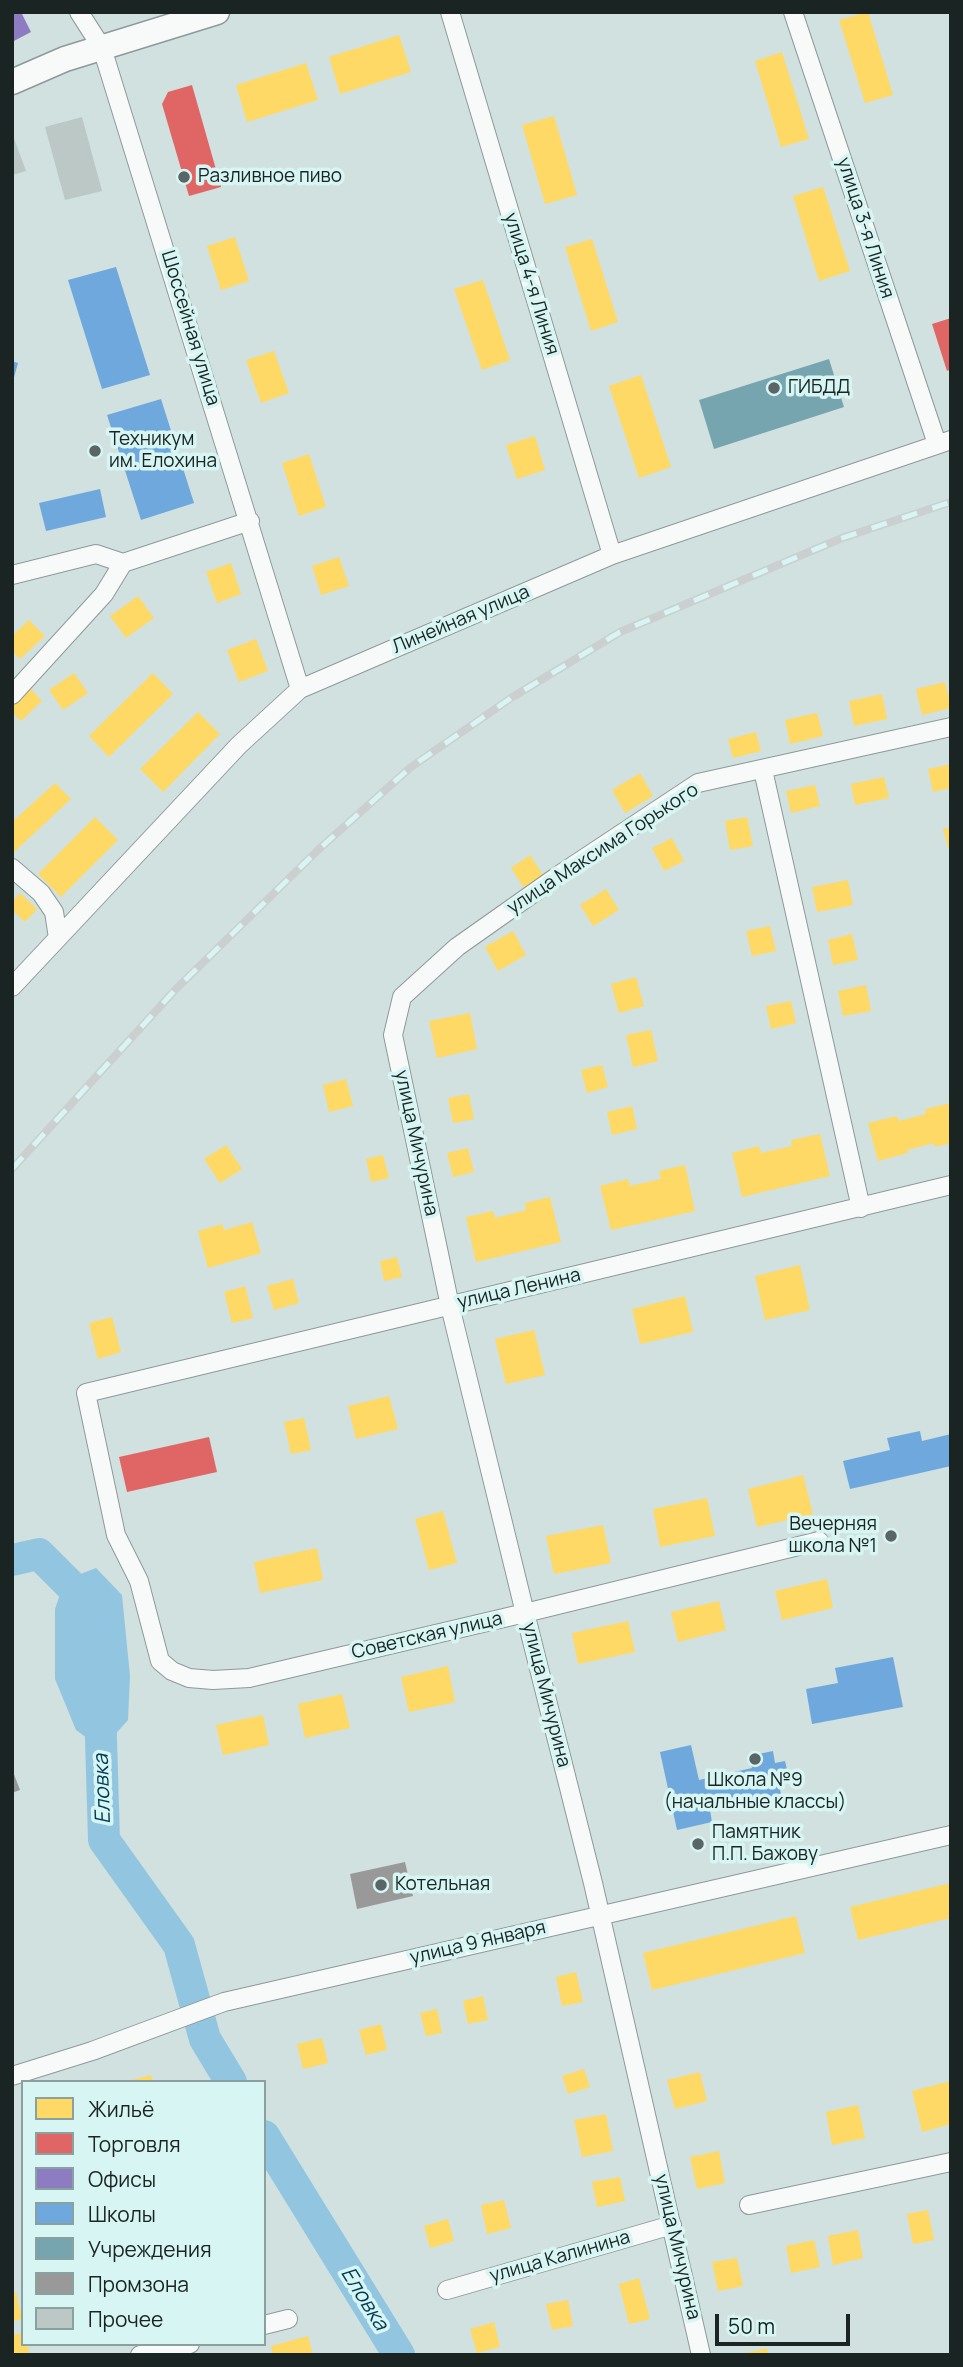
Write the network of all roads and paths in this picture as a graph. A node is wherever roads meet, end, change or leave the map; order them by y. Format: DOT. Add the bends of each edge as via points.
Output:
graph roads {
  1 [pos="79,12"];
  2 [pos="217,12"];
  3 [pos="450,12"];
  4 [pos="793,12"];
  5 [pos="102,48"];
  6 [pos="12,82"];
  7 [pos="944,442"];
  8 [pos="250,521"];
  9 [pos="612,555"];
  10 [pos="123,564"];
  11 [pos="12,575"];
  12 [pos="300,689"];
  13 [pos="12,695"];
  14 [pos="951,727"];
  15 [pos="763,770"];
  16 [pos="12,868"];
  17 [pos="58,937"];
  18 [pos="12,987"];
  19 [pos="393,1035"];
  20 [pos="951,1185"];
  21 [pos="861,1208"];
  22 [pos="450,1306"];
  23 [pos="819,1541"];
  24 [pos="525,1614"];
  25 [pos="160,1661"];
  26 [pos="951,1835"];
  27 [pos="600,1915"];
  28 [pos="12,2076"];
  29 [pos="951,2162"];
  30 [pos="749,2205"];
  31 [pos="673,2225"];
  32 [pos="447,2290"];
  33 [pos="288,2319"];
  34 [pos="266,2324"];
  35 [pos="181,2346"];
  36 [pos="140,2355"];
  37 [pos="701,2355"];
  1 -- 5 [label="street, Шоссейная улица"];
  2 -- 5 [label="main road"];
  3 -- 9 [label="street, улица 4-я Линия"];
  4 -- 7 [label="street, улица 3-я Линия"];
  5 -- 6 [label="main road"];
  5 -- 8 [label="street, Шоссейная улица"];
  7 -- 9 [label="street, Линейная улица"];
  8 -- 10 [label="street"];
  8 -- 12 [label="street, Шоссейная улица"];
  9 -- 12 [label="street, Линейная улица"];
  10 -- 11 [label="street" via="96,554"];
  10 -- 13 [label="street" via="104,594"];
  12 -- 17 [label="street, Линейная улица" via="239,745"];
  14 -- 15 [label="street, улица Максима Горького"];
  15 -- 19 [label="street, улица Максима Горького" via="698,783 457,947 402,997"];
  15 -- 21 [label="street"];
  16 -- 17 [label="street" via="41,893 54,912"];
  17 -- 18 [label="street, Линейная улица"];
  19 -- 22 [label="street, улица Мичурина"];
  20 -- 21 [label="street, улица Ленина"];
  21 -- 22 [label="street, улица Ленина"];
  22 -- 24 [label="street, улица Мичурина"];
  22 -- 25 [label="street, улица Ленина" via="86,1393 116,1535 139,1581"];
  23 -- 24 [label="street, Советская улица"];
  24 -- 25 [label="street, Советская улица" via="249,1678 189,1678"];
  24 -- 27 [label="street, улица Мичурина"];
  26 -- 27 [label="street, улица 9 Января"];
  27 -- 28 [label="street, улица 9 Января" via="223,2002"];
  27 -- 31 [label="street, улица Мичурина"];
  29 -- 30 [label="street"];
  31 -- 32 [label="street, улица Калинина"];
  31 -- 37 [label="street, улица Мичурина"];
  33 -- 34 [label="street"];
  35 -- 36 [label="street"];
}
